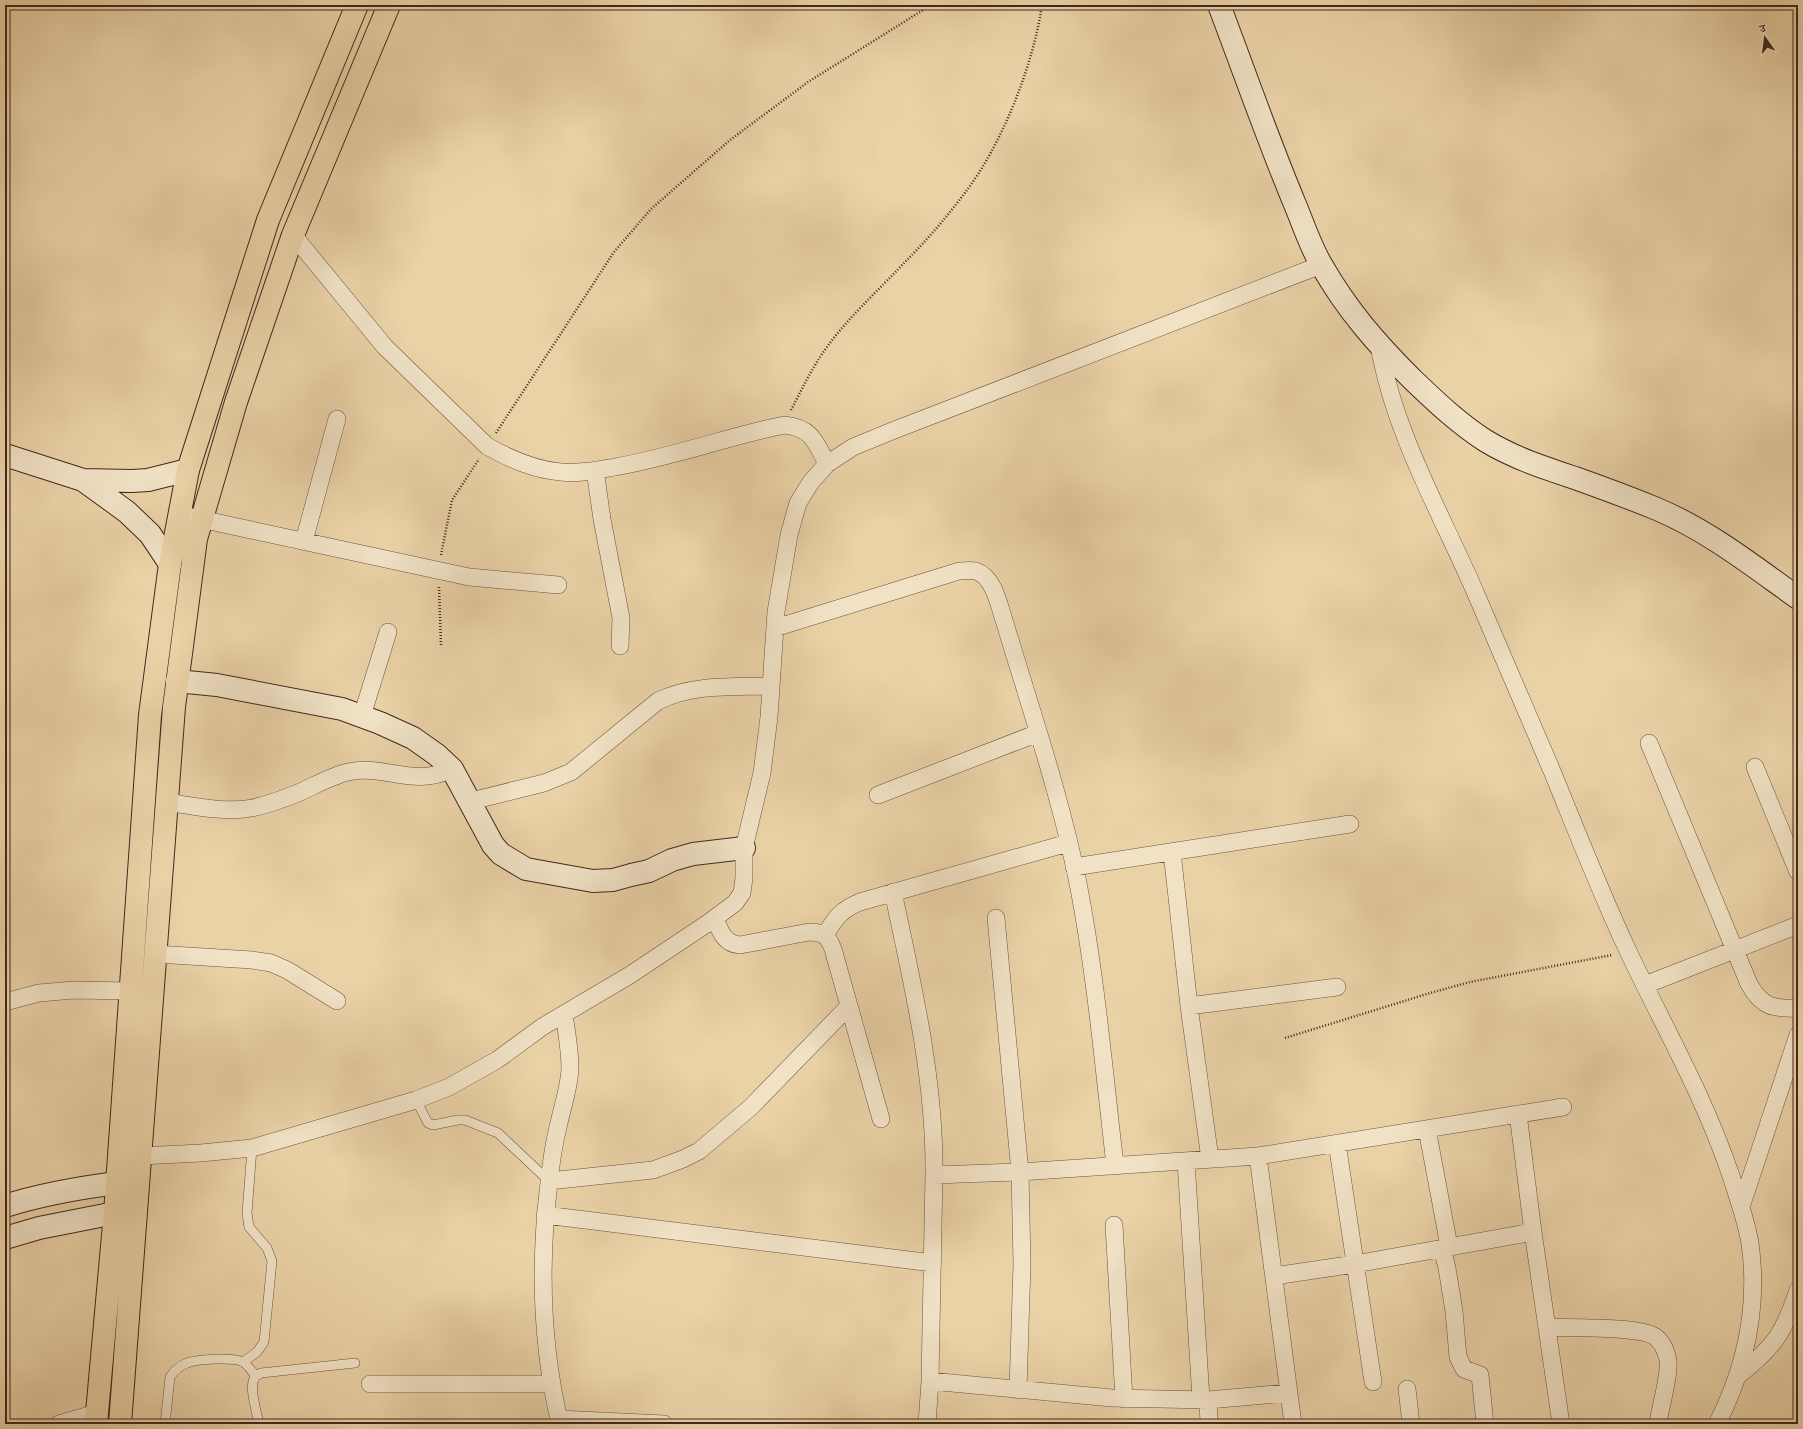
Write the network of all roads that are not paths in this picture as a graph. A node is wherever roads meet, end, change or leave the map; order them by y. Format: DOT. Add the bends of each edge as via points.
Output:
graph roads {
  1 [pos="356,5"];
  2 [pos="389,5"];
  3 [pos="1219,5"];
  4 [pos="294,234"];
  5 [pos="1321,265"];
  6 [pos="1379,345"];
  7 [pos="337,419"];
  8 [pos="5,456"];
  9 [pos="827,464"];
  10 [pos="188,470"];
  11 [pos="595,470"];
  12 [pos="83,480"];
  13 [pos="179,515"];
  14 [pos="202,518"];
  15 [pos="304,541"];
  16 [pos="170,564"];
  17 [pos="558,584"];
  18 [pos="1798,598"];
  19 [pos="775,628"];
  20 [pos="388,632"];
  21 [pos="620,646"];
  22 [pos="178,681"];
  23 [pos="771,686"];
  24 [pos="362,716"];
  25 [pos="1038,733"];
  26 [pos="1649,743"];
  27 [pos="1755,768"];
  28 [pos="452,769"];
  29 [pos="878,795"];
  30 [pos="471,801"];
  31 [pos="167,802"];
  32 [pos="1350,824"];
  33 [pos="1068,843"];
  34 [pos="744,848"];
  35 [pos="1172,852"];
  36 [pos="1074,867"];
  37 [pos="1798,872"];
  38 [pos="893,892"];
  39 [pos="715,918"];
  40 [pos="996,918"];
  41 [pos="1798,925"];
  42 [pos="825,935"];
  43 [pos="1734,950"];
  44 [pos="156,954"];
  45 [pos="1645,984"];
  46 [pos="1337,987"];
  47 [pos="130,991"];
  48 [pos="337,1001"];
  49 [pos="5,1002"];
  50 [pos="849,1006"];
  51 [pos="1189,1006"];
  52 [pos="1798,1008"];
  53 [pos="564,1015"];
  54 [pos="1798,1035"];
  55 [pos="416,1100"];
  56 [pos="1563,1107"];
  57 [pos="1518,1114"];
  58 [pos="881,1119"];
  59 [pos="1427,1128"];
  60 [pos="1338,1143"];
  61 [pos="252,1148"];
  62 [pos="141,1156"];
  63 [pos="1258,1156"];
  64 [pos="1210,1159"];
  65 [pos="1186,1161"];
  66 [pos="1115,1165"];
  67 [pos="1020,1172"];
  68 [pos="934,1175"];
  69 [pos="549,1181"];
  70 [pos="117,1183"];
  71 [pos="5,1206"];
  72 [pos="1741,1207"];
  73 [pos="115,1213"];
  74 [pos="545,1215"];
  75 [pos="1114,1225"];
  76 [pos="1533,1232"];
  77 [pos="5,1238"];
  78 [pos="1446,1247"];
  79 [pos="933,1263"];
  80 [pos="1355,1264"];
  81 [pos="1274,1276"];
  82 [pos="1798,1290"];
  83 [pos="1547,1327"];
  84 [pos="243,1362"];
  85 [pos="355,1363"];
  86 [pos="1739,1375"];
  87 [pos="256,1376"];
  88 [pos="930,1381"];
  89 [pos="1373,1382"];
  90 [pos="370,1384"];
  91 [pos="550,1384"];
  92 [pos="1407,1389"];
  93 [pos="1018,1390"];
  94 [pos="1288,1392"];
  95 [pos="1124,1399"];
  96 [pos="1205,1399"];
  97 [pos="96,1418"];
  98 [pos="559,1422"];
  99 [pos="59,1424"];
  100 [pos="120,1424"];
  101 [pos="165,1424"];
  102 [pos="259,1424"];
  103 [pos="664,1424"];
  104 [pos="927,1424"];
  105 [pos="1209,1424"];
  106 [pos="1293,1424"];
  107 [pos="1411,1424"];
  108 [pos="1485,1424"];
  109 [pos="1561,1424"];
  110 [pos="1658,1424"];
  111 [pos="1717,1424"];
  1 -- 10 [label="main road" via="268,220"];
  2 -- 4 [label="main road"];
  3 -- 5 [label="street" via="1281,170"];
  4 -- 11 [label="street" via="385,347 487,446 527,466 561,473"];
  4 -- 14 [label="main road" via="236,402"];
  5 -- 6 [label="street" via="1358,322"];
  5 -- 9 [label="street" via="892,431 853,447"];
  6 -- 18 [label="street" via="1434,400 1486,441 1538,466 1632,499 1690,526 1723,545"];
  6 -- 45 [label="street" via="1387,384 1404,433 1474,589 1628,952"];
  7 -- 15 [label="street"];
  8 -- 12 [label="street"];
  9 -- 11 [label="street" via="808,433 797,426 784,425 635,464"];
  9 -- 19 [label="street" via="811,482 798,503 789,535"];
  10 -- 12 [label="street" via="148,480"];
  10 -- 13 [label="main road"];
  11 -- 21 [label="street" via="621,618"];
  12 -- 16 [label="street" via="127,512 150,534"];
  13 -- 14 [label="street"];
  13 -- 16 [label="main road"];
  14 -- 15 [label="street"];
  14 -- 22 [label="main road" via="196,539"];
  15 -- 17 [label="street" via="469,577"];
  16 -- 47 [label="main road" via="150,715"];
  19 -- 23 [label="street"];
  19 -- 25 [label="street" via="946,574 959,571 976,572 983,575 994,592"];
  20 -- 24 [label="street"];
  22 -- 24 [label="street" via="298,699"];
  22 -- 31 [label="main road"];
  23 -- 30 [label="street" via="705,688 671,695 658,701 571,772 544,783"];
  23 -- 34 [label="street" via="762,773"];
  24 -- 28 [label="street" via="413,738 438,755"];
  25 -- 29 [label="street"];
  25 -- 33 [label="street"];
  26 -- 43 [label="street"];
  27 -- 37 [label="street"];
  28 -- 30 [label="street"];
  28 -- 31 [label="street" via="426,777 407,777 374,771 348,772 251,808 218,809"];
  30 -- 34 [label="street" via="493,844 501,854 526,869 550,874 613,880 649,871 693,854"];
  31 -- 44 [label="main road"];
  32 -- 35 [label="street"];
  33 -- 36 [label="street"];
  33 -- 38 [label="street"];
  34 -- 39 [label="street" via="742,893 735,903"];
  35 -- 36 [label="street"];
  35 -- 51 [label="street"];
  36 -- 66 [label="street" via="1085,921"];
  38 -- 42 [label="street" via="846,909 834,920"];
  38 -- 68 [label="street" via="926,1061 932,1104"];
  39 -- 42 [label="street" via="723,936 733,944 740,945 809,932"];
  39 -- 53 [label="street" via="630,975"];
  40 -- 67 [label="street"];
  41 -- 43 [label="street"];
  42 -- 50 [label="street" via="833,949"];
  43 -- 45 [label="street"];
  43 -- 52 [label="street" via="1749,984 1760,1000 1772,1007"];
  44 -- 48 [label="street" via="271,963"];
  44 -- 62 [label="main road"];
  45 -- 72 [label="street" via="1708,1115"];
  46 -- 51 [label="street"];
  47 -- 49 [label="street" via="74,990 39,993"];
  47 -- 70 [label="main road"];
  50 -- 58 [label="street"];
  50 -- 69 [label="street" via="752,1107 699,1151 653,1170"];
  51 -- 64 [label="street"];
  53 -- 55 [label="street" via="473,1074 450,1087"];
  53 -- 69 [label="street" via="570,1070"];
  54 -- 72 [label="street"];
  55 -- 61 [label="street"];
  55 -- 69 [label="lane" via="428,1123 433,1125 465,1120 498,1133"];
  56 -- 57 [label="street"];
  57 -- 59 [label="street"];
  57 -- 76 [label="street"];
  59 -- 60 [label="street"];
  59 -- 78 [label="street"];
  60 -- 63 [label="street"];
  60 -- 80 [label="street"];
  61 -- 62 [label="street"];
  61 -- 84 [label="lane" via="247,1213 249,1227 267,1248 272,1261 264,1342 257,1352"];
  62 -- 100 [label="main road"];
  63 -- 64 [label="street"];
  63 -- 81 [label="street"];
  64 -- 65 [label="street"];
  65 -- 66 [label="street"];
  65 -- 96 [label="street"];
  66 -- 67 [label="street"];
  67 -- 68 [label="street"];
  67 -- 93 [label="street" via="1022,1264"];
  68 -- 79 [label="street"];
  69 -- 74 [label="street"];
  70 -- 71 [label="street" via="66,1190"];
  70 -- 73 [label="main road"];
  72 -- 86 [label="street" via="1750,1242 1752,1304"];
  73 -- 77 [label="street" via="39,1228"];
  73 -- 97 [label="main road"];
  74 -- 79 [label="street"];
  74 -- 91 [label="street" via="543,1310"];
  75 -- 95 [label="street"];
  76 -- 78 [label="street"];
  76 -- 83 [label="street"];
  78 -- 80 [label="street"];
  78 -- 108 [label="street" via="1458,1357 1464,1369 1480,1374"];
  79 -- 88 [label="street"];
  80 -- 81 [label="street"];
  80 -- 89 [label="street"];
  81 -- 94 [label="street"];
  82 -- 86 [label="street" via="1792,1309 1775,1342"];
  83 -- 109 [label="street"];
  83 -- 110 [label="street" via="1629,1330 1654,1336 1662,1344 1668,1361"];
  84 -- 87 [label="lane"];
  84 -- 101 [label="lane" via="232,1359 196,1361 186,1363 174,1372 170,1377"];
  85 -- 87 [label="lane" via="261,1373"];
  86 -- 111 [label="street"];
  87 -- 102 [label="lane" via="252,1389"];
  88 -- 93 [label="street"];
  88 -- 104 [label="street"];
  90 -- 91 [label="street"];
  91 -- 98 [label="street"];
  92 -- 107 [label="street"];
  93 -- 95 [label="street"];
  94 -- 96 [label="street"];
  94 -- 106 [label="street"];
  95 -- 96 [label="street"];
  96 -- 105 [label="street"];
  97 -- 99 [label="street"];
  98 -- 103 [label="street"];
}
